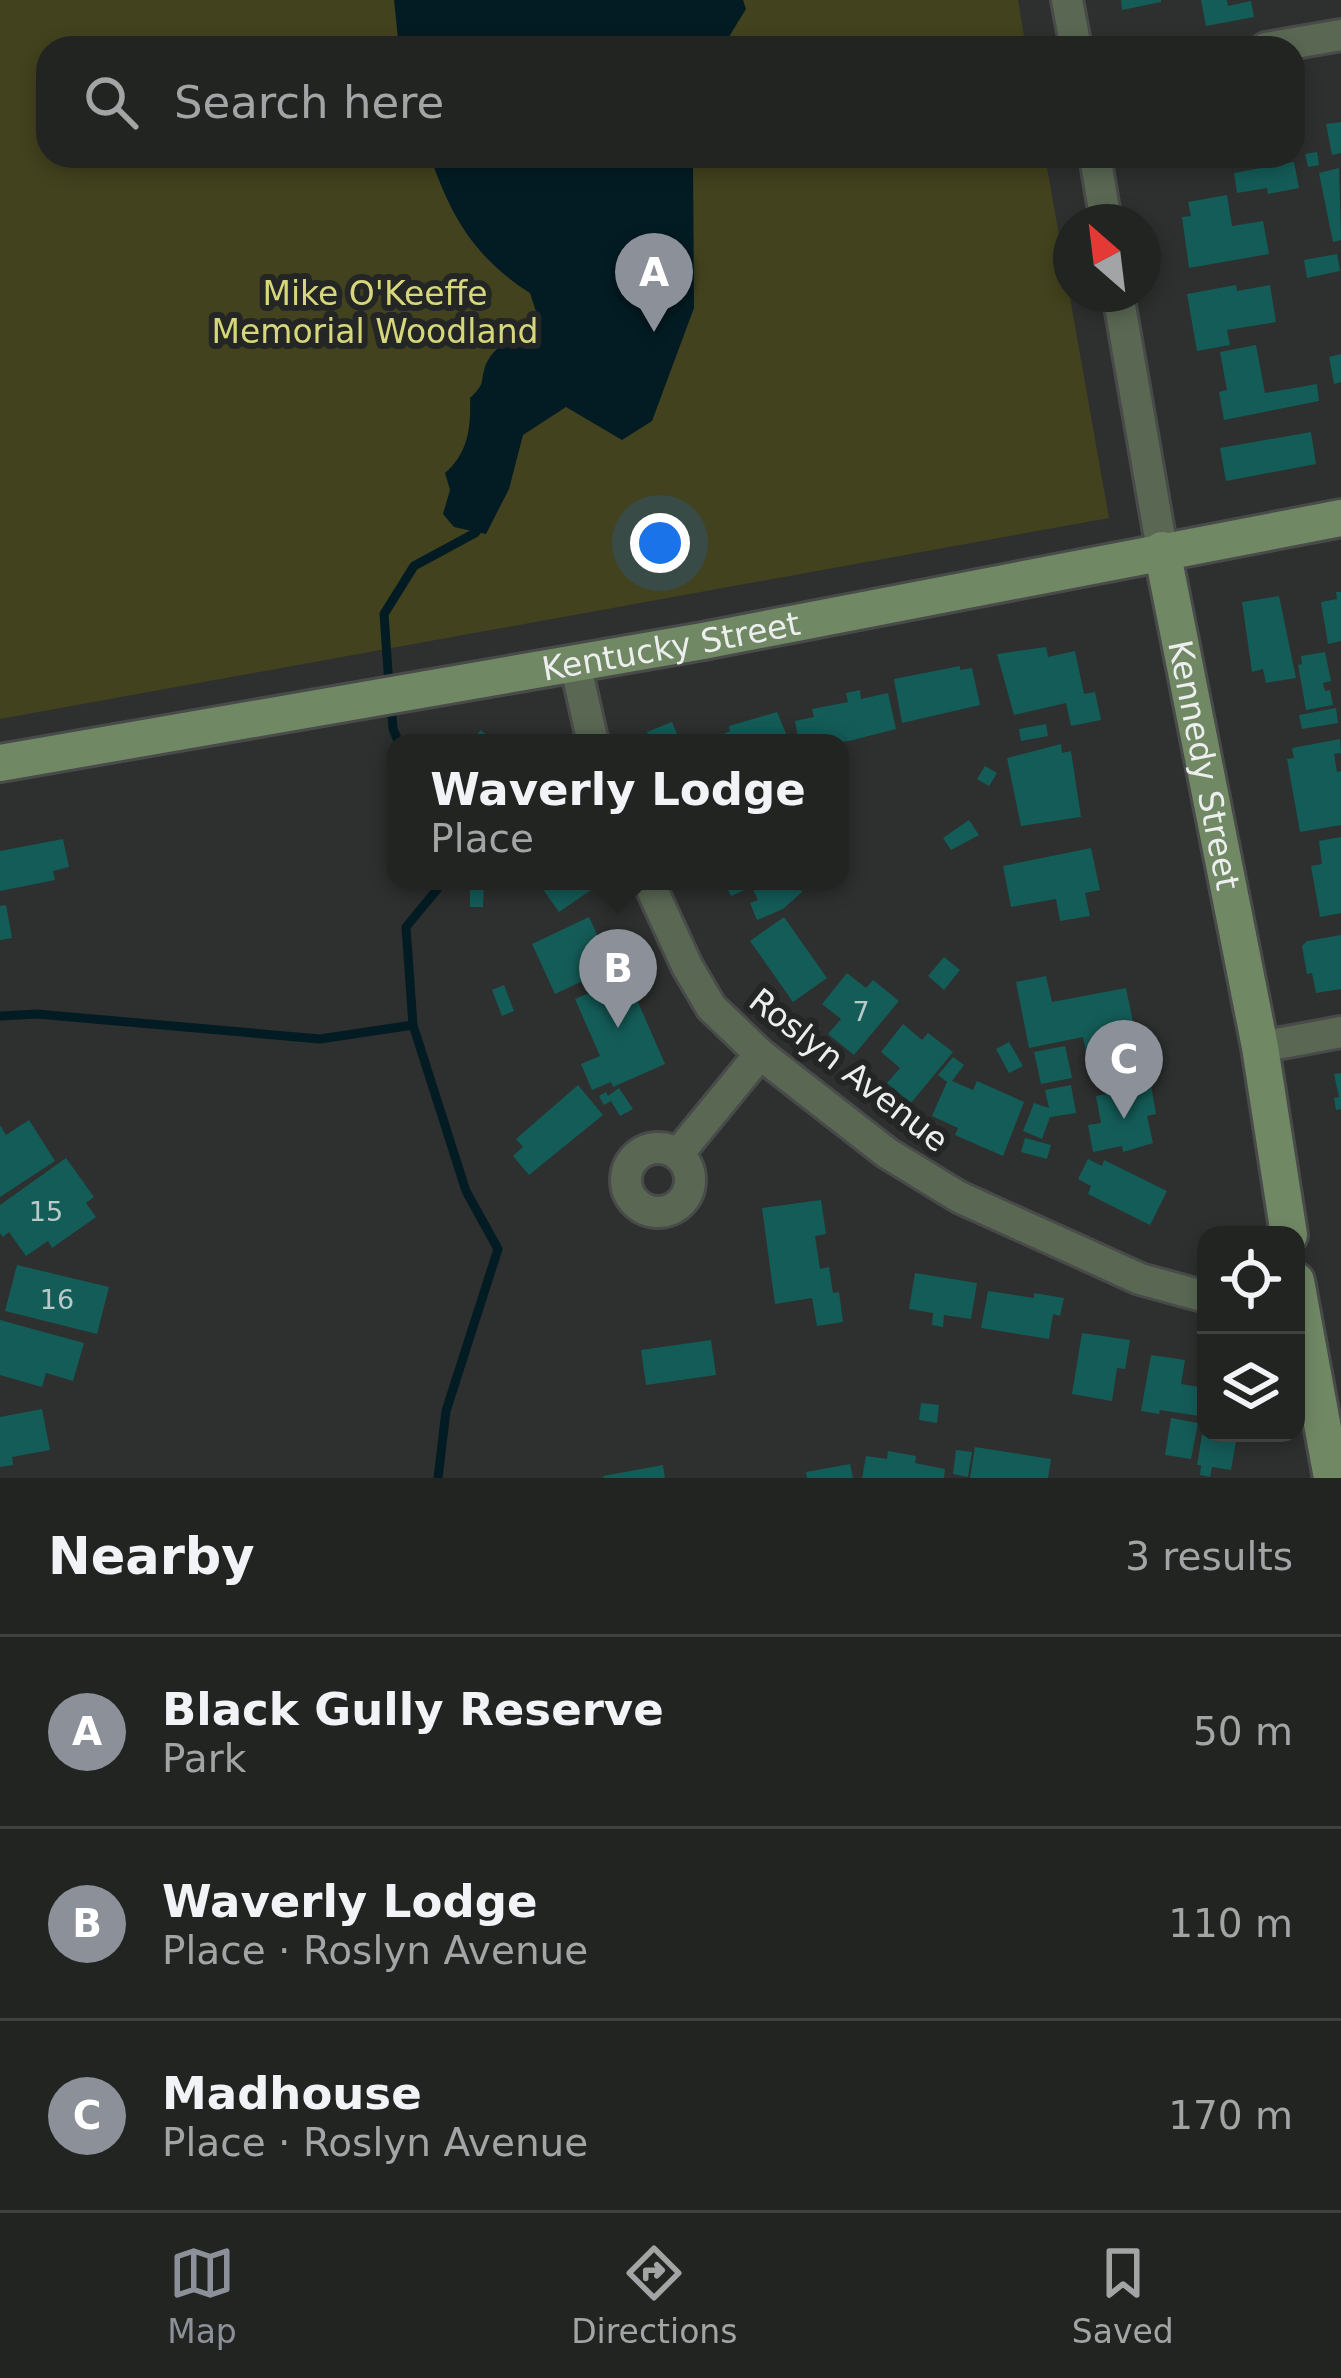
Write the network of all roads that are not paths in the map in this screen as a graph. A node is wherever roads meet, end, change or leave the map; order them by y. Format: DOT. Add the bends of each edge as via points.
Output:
graph roads {
  1 [pos="1067,0"];
  2 [pos="1341,35"];
  3 [pos="1074,36"];
  4 [pos="1305,41"];
  5 [pos="1097,168"];
  6 [pos="1103,204"];
  7 [pos="1121,312"];
  8 [pos="1341,518"];
  9 [pos="1162,550"];
  10 [pos="574,663"];
  11 [pos="591,734"];
  12 [pos="0,763"];
  13 [pos="652,890"];
  14 [pos="1341,1032"];
  15 [pos="1260,1047"];
  16 [pos="760,1054"];
  17 [pos="678,1154"];
  18 [pos="1288,1226"];
  19 [pos="1197,1295"];
  20 [pos="1305,1333"];
  21 [pos="1332,1478"];
  1 -- 3 [label="street"];
  2 -- 4 [label="street"];
  5 -- 6 [label="street"];
  7 -- 9 [label="street, Kennedy Street"];
  8 -- 9 [label="street, Kentucky Street"];
  9 -- 10 [label="street, Kentucky Street"];
  9 -- 15 [label="street, Kennedy Street"];
  10 -- 11 [label="street"];
  10 -- 12 [label="street, Kentucky Street"];
  13 -- 16 [label="street, Roslyn Avenue" via="711,1007"];
  14 -- 15 [label="street"];
  15 -- 18 [label="street, Kennedy Street"];
  16 -- 17 [label="street"];
  16 -- 19 [label="street, Roslyn Avenue" via="886,1153 959,1197 1139,1279"];
  20 -- 21 [label="street"];
}
